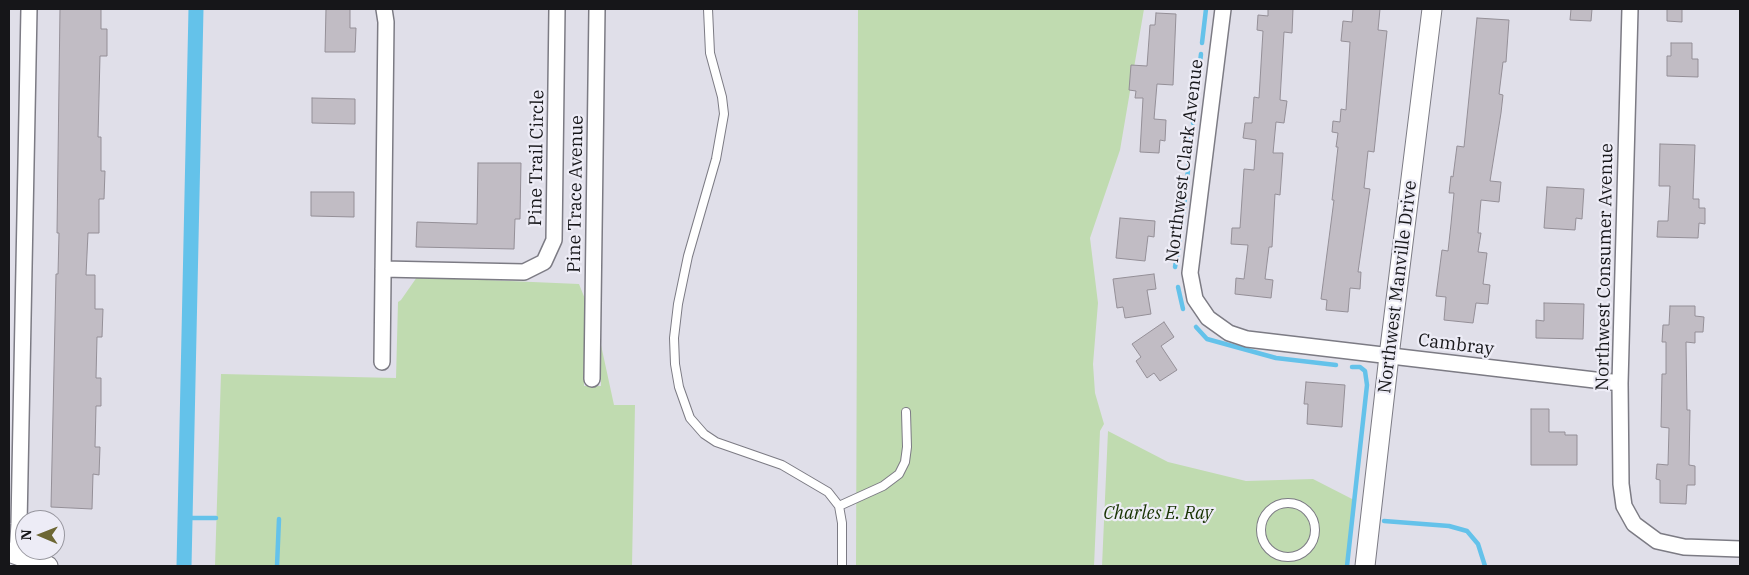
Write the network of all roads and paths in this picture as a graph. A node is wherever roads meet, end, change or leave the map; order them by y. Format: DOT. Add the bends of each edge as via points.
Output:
graph roads {
  1 [pos="29,9"];
  2 [pos="384,9"];
  3 [pos="558,9"];
  4 [pos="597,9"];
  5 [pos="708,9"];
  6 [pos="1223,9"];
  7 [pos="1432,9"];
  8 [pos="1630,9"];
  9 [pos="383,269"];
  10 [pos="1229,333"];
  11 [pos="1388,356"];
  12 [pos="382,362"];
  13 [pos="592,379"];
  14 [pos="1620,383"];
  15 [pos="906,412"];
  16 [pos="15,415"];
  17 [pos="839,506"];
  18 [pos="1740,549"];
  19 [pos="13,553"];
  20 [pos="1290,557"];
  21 [pos="48,566"];
  22 [pos="842,566"];
  23 [pos="1289,566"];
  24 [pos="1365,566"];
  1 -- 16 [label="street"];
  2 -- 9 [label="street"];
  3 -- 9 [label="street, Pine Trail Circle" via="554,240 544,262 524,272"];
  4 -- 13 [label="street, Pine Trace Avenue"];
  5 -- 17 [label="lane" via="710,53 724,114 716,159 678,304 675,364 683,402 690,418 704,434 716,442 782,465 828,492"];
  6 -- 10 [label="street, Northwest Clark Avenue" via="1190,274 1199,307 1217,326"];
  7 -- 11 [label="street, Northwest Manville Drive"];
  8 -- 14 [label="street, Northwest Consumer Avenue"];
  9 -- 12 [label="street"];
  10 -- 11 [label="street, Cambray" via="1247,339"];
  11 -- 14 [label="street, Cambray"];
  11 -- 24 [label="street, Northwest Manville Drive"];
  14 -- 18 [label="street, Northwest Consumer Avenue" via="1621,484 1624,506 1634,524 1657,541 1684,547"];
  15 -- 17 [label="lane" via="907,447 899,474 882,486"];
  16 -- 19 [label="street" via="20,496"];
  17 -- 22 [label="lane"];
  19 -- 21 [label="street"];
  20 -- 20 [label="lane" via="1309,547 1315,528 1306,510 1296,504 1284,503 1274,506 1266,514 1260,534 1272,552"];
  20 -- 23 [label="lane"];
}
